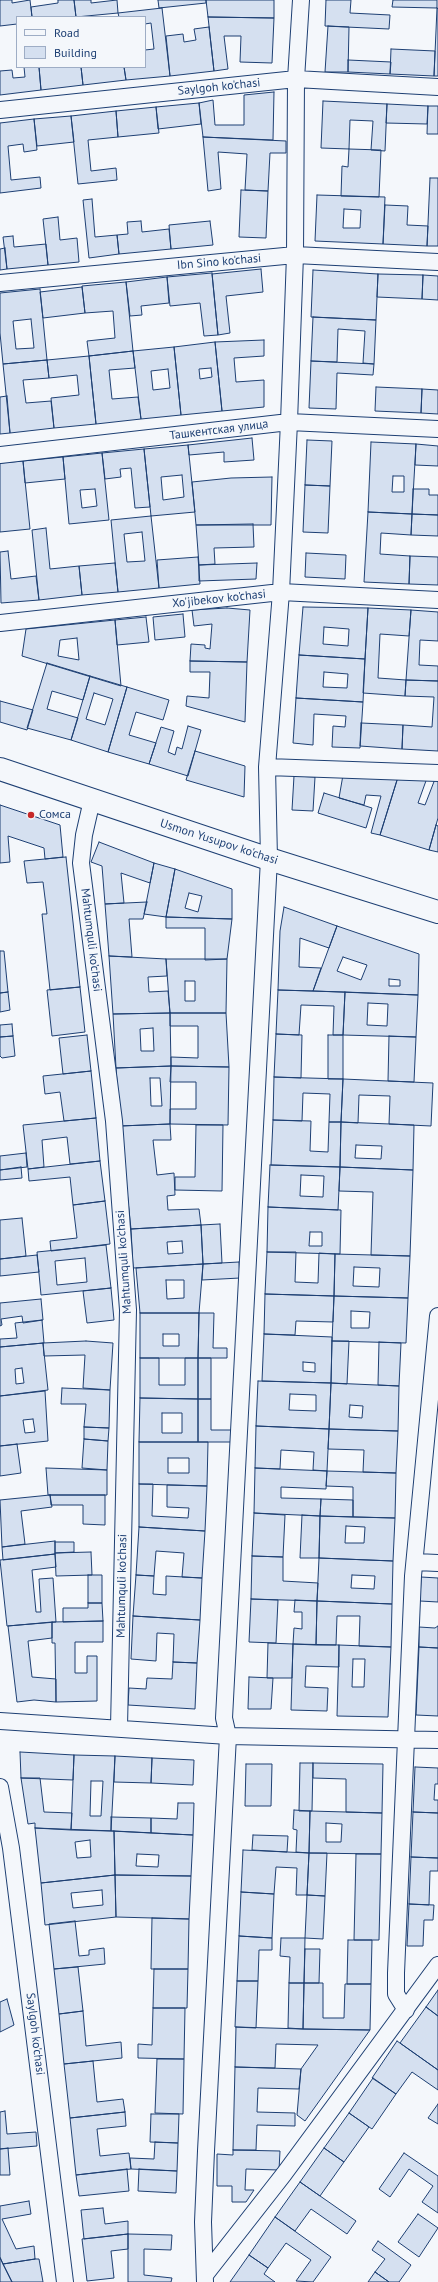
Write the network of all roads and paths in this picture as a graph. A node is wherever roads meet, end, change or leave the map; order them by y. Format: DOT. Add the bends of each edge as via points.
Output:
graph roads {
  1 [pos="301,0"];
  2 [pos="296,79"];
  3 [pos="438,87"];
  4 [pos="0,110"];
  5 [pos="295,255"];
  6 [pos="438,262"];
  7 [pos="0,283"];
  8 [pos="289,422"];
  9 [pos="438,429"];
  10 [pos="0,455"];
  11 [pos="281,592"];
  12 [pos="438,600"];
  13 [pos="0,623"];
  14 [pos="267,767"];
  15 [pos="0,769"];
  16 [pos="438,773"];
  17 [pos="92,800"];
  18 [pos="269,859"];
  19 [pos="438,912"];
  20 [pos="438,1316"];
  21 [pos="416,1562"];
  22 [pos="438,1563"];
  23 [pos="0,1721"];
  24 [pos="119,1727"];
  25 [pos="228,1736"];
  26 [pos="407,1739"];
  27 [pos="438,1740"];
  28 [pos="0,1787"];
  29 [pos="438,1965"];
  30 [pos="406,2010"];
  31 [pos="205,2279"];
  32 [pos="65,2282"];
  1 -- 2 [label="street"];
  2 -- 3 [label="street, Saylgoh ko'chasi"];
  2 -- 4 [label="street, Saylgoh ko'chasi"];
  2 -- 5 [label="street"];
  5 -- 6 [label="street, Ibn Sino ko'chasi"];
  5 -- 7 [label="street, Ibn Sino ko'chasi"];
  5 -- 8 [label="street"];
  8 -- 9 [label="street, Ташкентская улица"];
  8 -- 10 [label="street, Ташкентская улица"];
  8 -- 11 [label="street"];
  11 -- 12 [label="street, Xo'jibekov ko'chasi"];
  11 -- 13 [label="street, Xo'jibekov ko'chasi"];
  11 -- 14 [label="street"];
  14 -- 16 [label="street"];
  14 -- 18 [label="street"];
  15 -- 17 [label="main road, Usmon Yusupov ko'chasi"];
  17 -- 18 [label="main road, Usmon Yusupov ko'chasi"];
  17 -- 24 [label="street, Mahtumquli ko'chasi" via="84,835 82,863 114,1121 128,1310"];
  18 -- 19 [label="main road, Usmon Yusupov ko'chasi"];
  18 -- 25 [label="street" via="224,1718"];
  20 -- 21 [label="street"];
  21 -- 22 [label="street"];
  21 -- 26 [label="street" via="413,1576"];
  23 -- 24 [label="street"];
  24 -- 25 [label="street"];
  25 -- 26 [label="street"];
  25 -- 31 [label="street" via="206,2151 203,2222"];
  26 -- 27 [label="street"];
  26 -- 30 [label="street" via="396,1973 396,1994"];
  28 -- 32 [label="street, Saylgoh ko'chasi" via="11,1848"];
  29 -- 30 [label="street"];
  30 -- 31 [label="street"];
}
